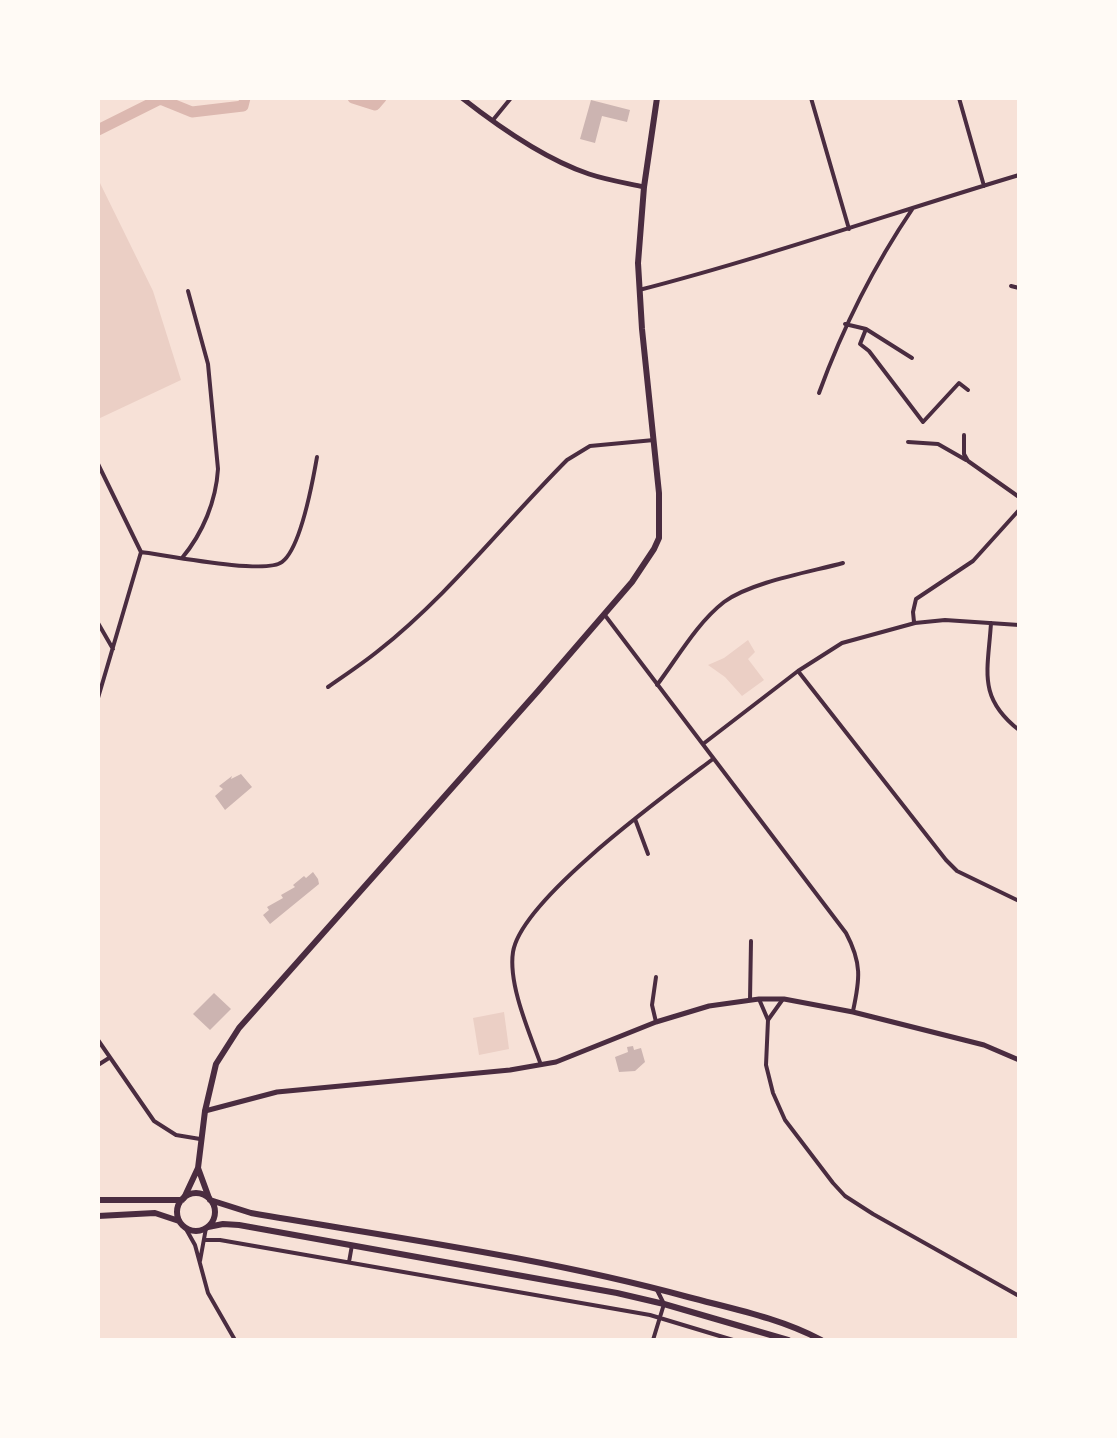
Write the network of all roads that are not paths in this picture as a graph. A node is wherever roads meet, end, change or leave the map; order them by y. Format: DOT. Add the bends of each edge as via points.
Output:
graph roads {
  1 [pos="462,98"];
  2 [pos="511,98"];
  3 [pos="657,98"];
  4 [pos="811,98"];
  5 [pos="959,98"];
  6 [pos="493,120"];
  7 [pos="1019,175"];
  8 [pos="984,186"];
  9 [pos="644,187"];
  10 [pos="915,206"];
  11 [pos="849,229"];
  12 [pos="1011,286"];
  13 [pos="1019,288"];
  14 [pos="638,290"];
  15 [pos="188,291"];
  16 [pos="845,324"];
  17 [pos="866,329"];
  18 [pos="912,358"];
  19 [pos="968,390"];
  20 [pos="819,393"];
  21 [pos="964,435"];
  22 [pos="654,440"];
  23 [pos="908,442"];
  24 [pos="317,457"];
  25 [pos="968,461"];
  26 [pos="98,464"];
  27 [pos="1019,497"];
  28 [pos="1019,510"];
  29 [pos="141,552"];
  30 [pos="182,558"];
  31 [pos="843,563"];
  32 [pos="604,614"];
  33 [pos="98,623"];
  34 [pos="915,623"];
  35 [pos="991,623"];
  36 [pos="1019,625"];
  37 [pos="114,650"];
  38 [pos="798,671"];
  39 [pos="657,685"];
  40 [pos="328,687"];
  41 [pos="98,698"];
  42 [pos="1019,730"];
  43 [pos="703,744"];
  44 [pos="713,759"];
  45 [pos="635,819"];
  46 [pos="648,854"];
  47 [pos="1019,901"];
  48 [pos="751,941"];
  49 [pos="656,977"];
  50 [pos="759,999"];
  51 [pos="784,999"];
  52 [pos="750,1000"];
  53 [pos="853,1012"];
  54 [pos="768,1020"];
  55 [pos="656,1022"];
  56 [pos="98,1040"];
  57 [pos="109,1058"];
  58 [pos="1019,1060"];
  59 [pos="98,1065"];
  60 [pos="541,1065"];
  61 [pos="205,1111"];
  62 [pos="202,1139"];
  63 [pos="198,1168"];
  64 [pos="183,1199"];
  65 [pos="210,1199"];
  66 [pos="98,1200"];
  67 [pos="98,1216"];
  68 [pos="179,1221"];
  69 [pos="207,1228"];
  70 [pos="186,1229"];
  71 [pos="204,1240"];
  72 [pos="352,1245"];
  73 [pos="349,1262"];
  74 [pos="200,1263"];
  75 [pos="657,1288"];
  76 [pos="1019,1296"];
  77 [pos="664,1304"];
  78 [pos="660,1318"];
  79 [pos="235,1340"];
  80 [pos="653,1340"];
  81 [pos="733,1340"];
  82 [pos="788,1340"];
  83 [pos="821,1340"];
  1 -- 6 [label="street"];
  2 -- 6 [label="street"];
  3 -- 9 [label="main road"];
  4 -- 11 [label="street"];
  5 -- 8 [label="street"];
  6 -- 9 [label="street" via="566,165"];
  7 -- 8 [label="street"];
  8 -- 10 [label="street"];
  9 -- 14 [label="main road"];
  10 -- 11 [label="street"];
  10 -- 16 [label="street" via="881,255"];
  11 -- 14 [label="street"];
  12 -- 13 [label="street"];
  14 -- 22 [label="main road"];
  15 -- 30 [label="street" via="208,364 218,469 206,520"];
  16 -- 17 [label="street"];
  16 -- 20 [label="street"];
  17 -- 18 [label="street"];
  17 -- 19 [label="street" via="860,344 923,422 959,383"];
  21 -- 25 [label="street"];
  22 -- 32 [label="main road" via="659,538 644,566"];
  22 -- 40 [label="street" via="590,446 574,455 425,608"];
  23 -- 25 [label="street" via="938,444"];
  24 -- 30 [label="street" via="300,527 290,554 279,565"];
  25 -- 27 [label="street"];
  26 -- 29 [label="street"];
  28 -- 34 [label="street" via="973,561 916,599"];
  29 -- 30 [label="street"];
  29 -- 37 [label="street"];
  31 -- 39 [label="street" via="741,592 724,602"];
  32 -- 39 [label="street"];
  32 -- 61 [label="main road" via="239,1028 216,1064"];
  33 -- 37 [label="street"];
  34 -- 35 [label="street"];
  34 -- 38 [label="street" via="842,643"];
  35 -- 36 [label="street"];
  35 -- 42 [label="street" via="988,693"];
  37 -- 41 [label="street"];
  38 -- 43 [label="street"];
  38 -- 47 [label="street" via="946,860 957,871"];
  39 -- 43 [label="street"];
  43 -- 44 [label="street"];
  44 -- 45 [label="street"];
  44 -- 53 [label="street" via="846,933 859,968"];
  45 -- 46 [label="street"];
  45 -- 60 [label="street" via="582,863 516,938 512,970"];
  48 -- 52 [label="street"];
  49 -- 55 [label="street"];
  50 -- 51 [label="street"];
  50 -- 52 [label="street"];
  50 -- 54 [label="street"];
  51 -- 53 [label="street"];
  51 -- 54 [label="street"];
  52 -- 55 [label="street"];
  53 -- 58 [label="street" via="984,1045"];
  54 -- 76 [label="street" via="766,1065 773,1093 785,1120 833,1183 873,1214"];
  55 -- 60 [label="street"];
  56 -- 57 [label="street"];
  57 -- 59 [label="street"];
  57 -- 62 [label="street" via="154,1121 176,1135"];
  60 -- 61 [label="street" via="277,1092"];
  61 -- 62 [label="main road"];
  62 -- 63 [label="main road"];
  63 -- 64 [label="main road"];
  63 -- 65 [label="main road"];
  64 -- 65 [label="main road" via="194,1194"];
  64 -- 66 [label="main road"];
  64 -- 68 [label="main road"];
  65 -- 69 [label="main road" via="214,1217"];
  65 -- 75 [label="main road" via="251,1213"];
  67 -- 68 [label="main road" via="155,1213"];
  68 -- 70 [label="main road"];
  69 -- 70 [label="main road"];
  69 -- 71 [label="street"];
  69 -- 72 [label="main road" via="239,1225"];
  70 -- 74 [label="street"];
  71 -- 73 [label="street"];
  71 -- 74 [label="street"];
  72 -- 73 [label="street"];
  72 -- 77 [label="main road"];
  73 -- 78 [label="street"];
  74 -- 79 [label="street" via="208,1293"];
  75 -- 77 [label="street"];
  75 -- 83 [label="main road" via="785,1324"];
  77 -- 78 [label="street"];
  77 -- 82 [label="main road"];
  78 -- 80 [label="street"];
  78 -- 81 [label="street"];
}
